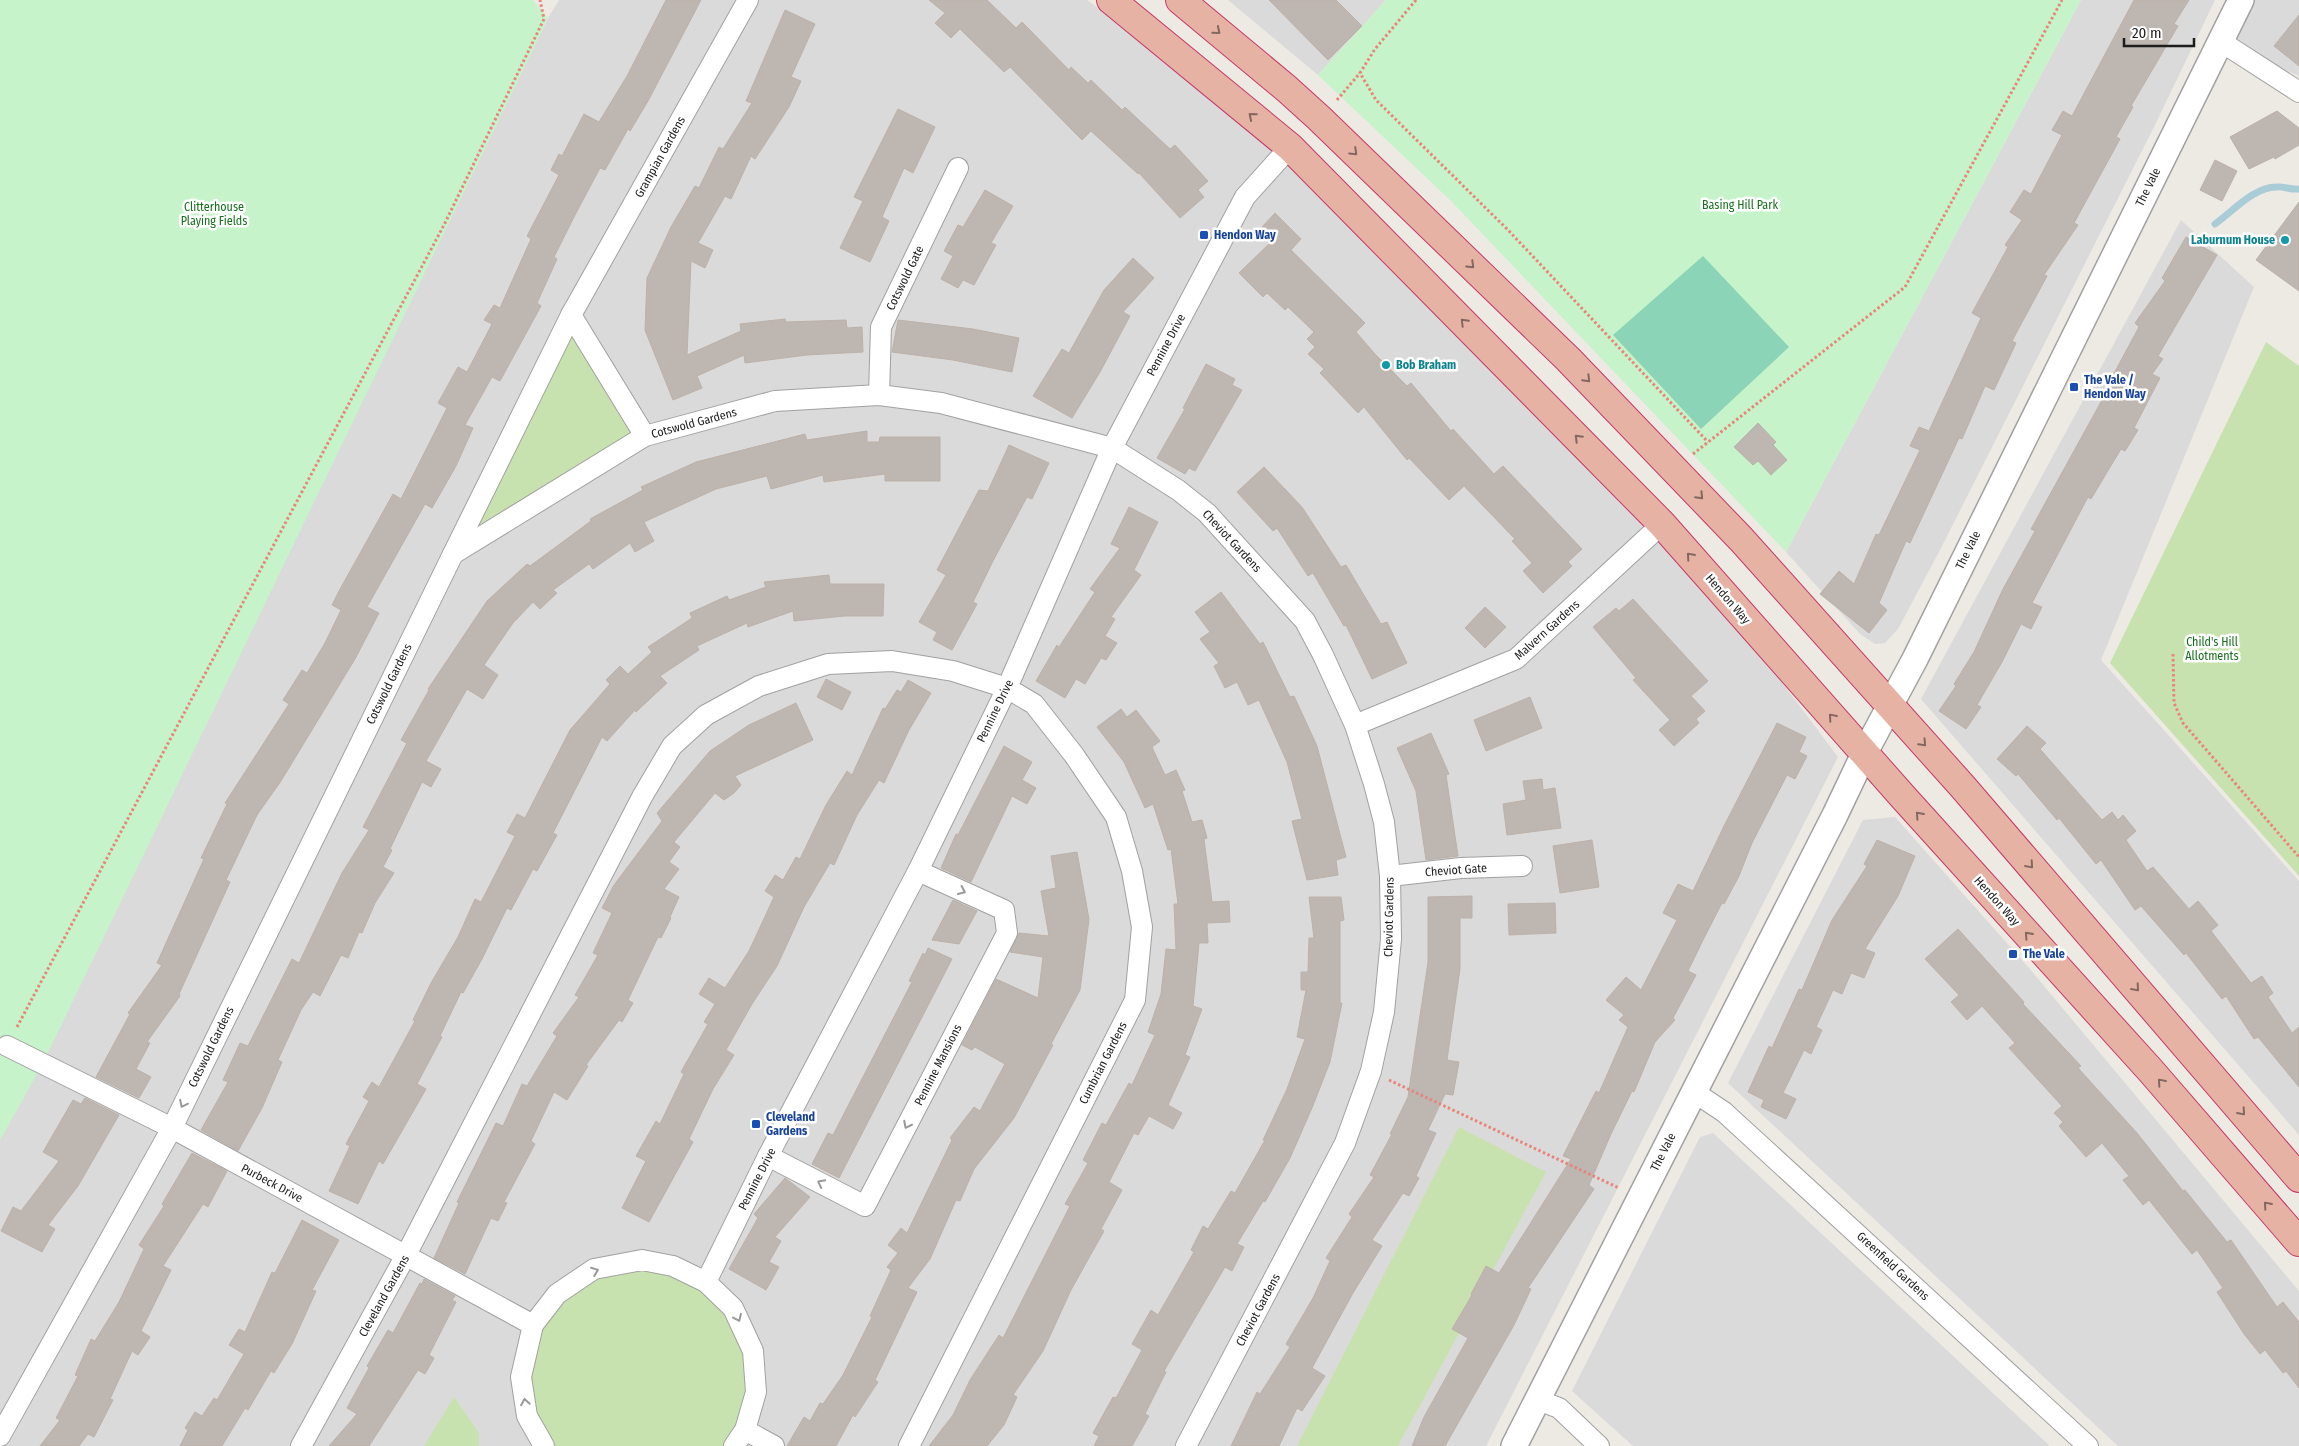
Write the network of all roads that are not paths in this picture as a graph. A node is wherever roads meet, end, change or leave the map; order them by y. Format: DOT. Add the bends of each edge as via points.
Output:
graph roads {
  1 [pos="748,0"];
  2 [pos="1112,0"];
  3 [pos="1180,0"];
  4 [pos="2241,0"];
  5 [pos="2220,41"];
  6 [pos="2299,92"];
  7 [pos="1327,110"];
  8 [pos="1290,147"];
  9 [pos="958,168"];
  10 [pos="572,315"];
  11 [pos="879,395"];
  12 [pos="645,436"];
  13 [pos="1112,448"];
  14 [pos="1662,524"];
  15 [pos="453,554"];
  16 [pos="1007,688"];
  17 [pos="1890,707"];
  18 [pos="1355,725"];
  19 [pos="1864,754"];
  20 [pos="1522,866"];
  21 [pos="918,871"];
  22 [pos="1390,876"];
  23 [pos="8,1046"];
  24 [pos="1694,1092"];
  25 [pos="172,1128"];
  26 [pos="768,1156"];
  27 [pos="2299,1178"];
  28 [pos="2299,1242"];
  29 [pos="406,1255"];
  30 [pos="706,1282"];
  31 [pos="533,1325"];
  32 [pos="1538,1400"];
  33 [pos="0,1436"];
  34 [pos="739,1438"];
  35 [pos="301,1446"];
  36 [pos="544,1446"];
  37 [pos="774,1446"];
  38 [pos="909,1446"];
  39 [pos="1186,1446"];
  40 [pos="1514,1446"];
  41 [pos="1599,1446"];
  42 [pos="2088,1446"];
  1 -- 10 [label="street, Grampian Gardens"];
  8 -- 2 [label="highway, Hendon Way, one-way"];
  3 -- 7 [label="highway, one-way" via="1287,89"];
  4 -- 5 [label="street, The Vale"];
  5 -- 6 [label="street"];
  5 -- 17 [label="street, The Vale"];
  7 -- 8 [label="highway"];
  7 -- 17 [label="highway, one-way" via="1651,444"];
  8 -- 13 [label="street, Pennine Drive" via="1245,196"];
  14 -- 8 [label="highway, Hendon Way, one-way"];
  9 -- 11 [label="street, Cotswold Gate" via="881,327"];
  10 -- 12 [label="street"];
  10 -- 15 [label="street, Grampian Gardens"];
  11 -- 12 [label="street, Cotswold Gardens" via="775,401"];
  11 -- 13 [label="street, Cotswold Gardens" via="941,403"];
  12 -- 15 [label="street, Cotswold Gardens"];
  13 -- 16 [label="street, Pennine Drive"];
  13 -- 18 [label="street, Cheviot Gardens" via="1207,512 1305,621"];
  14 -- 18 [label="street, Malvern Gardens" via="1516,660"];
  19 -- 14 [label="highway, Hendon Way, one-way"];
  15 -- 25 [label="street, Cotswold Gardens, one-way"];
  16 -- 21 [label="street, Pennine Drive"];
  16 -- 29 [label="street, Cleveland Gardens" via="953,671 892,661 828,664 759,686 706,716 672,746 642,797"];
  16 -- 38 [label="street, Cumbrian Gardens" via="1034,704 1074,754 1116,817 1132,871 1142,927 1135,1000"];
  17 -- 19 [label="street, The Vale"];
  17 -- 27 [label="highway, one-way" via="1963,787"];
  18 -- 22 [label="street, Cheviot Gardens" via="1384,822"];
  19 -- 24 [label="street, The Vale"];
  28 -- 19 [label="highway, Hendon Way, one-way" via="2151,1071"];
  20 -- 22 [label="street, Cheviot Gate" via="1461,868"];
  21 -- 26 [label="street, Pennine Drive"];
  21 -- 26 [label="street, Pennine Mansions, one-way" via="1004,910 1007,932 865,1206"];
  22 -- 39 [label="street, Cheviot Gardens" via="1390,938 1384,1012 1370,1071 1344,1143"];
  23 -- 25 [label="street, Purbeck Drive"];
  24 -- 32 [label="street, The Vale"];
  24 -- 42 [label="street, Greenfield Gardens" via="1724,1112"];
  25 -- 29 [label="street, Purbeck Drive"];
  25 -- 33 [label="street, Cotswold Gardens"];
  26 -- 30 [label="street, Pennine Drive"];
  29 -- 31 [label="street, Purbeck Drive"];
  29 -- 35 [label="street, Cleveland Gardens"];
  31 -- 30 [label="street, one-way" via="557,1294 594,1269 642,1260 673,1266"];
  30 -- 34 [label="street, one-way" via="733,1308 753,1351 756,1392"];
  36 -- 31 [label="street, one-way" via="527,1416 521,1377"];
  32 -- 40 [label="street, The Vale"];
  32 -- 41 [label="street" via="1559,1408"];
  34 -- 37 [label="street"];
}
